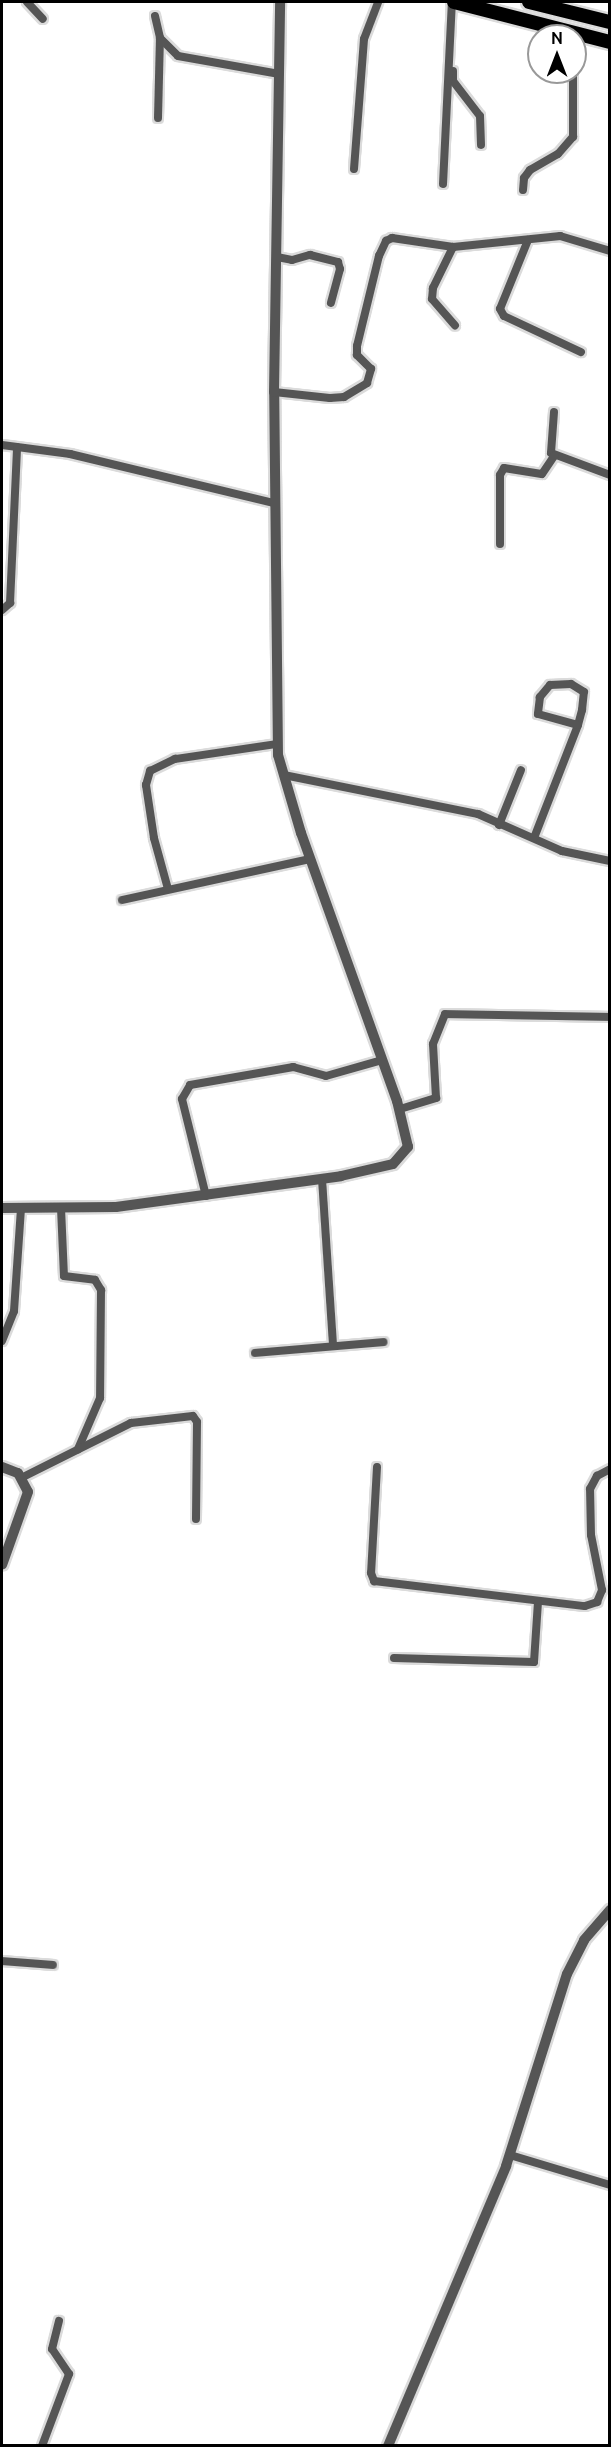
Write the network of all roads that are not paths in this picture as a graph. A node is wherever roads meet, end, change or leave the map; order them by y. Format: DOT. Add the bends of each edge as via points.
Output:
graph roads {
  1 [pos="27,2"];
  2 [pos="280,2"];
  3 [pos="378,2"];
  4 [pos="453,2"];
  5 [pos="530,2"];
  6 [pos="154,16"];
  7 [pos="43,19"];
  8 [pos="452,21"];
  9 [pos="609,22"];
  10 [pos="536,24"];
  11 [pos="587,37"];
  12 [pos="160,38"];
  13 [pos="609,42"];
  14 [pos="279,74"];
  15 [pos="573,84"];
  16 [pos="158,118"];
  17 [pos="481,145"];
  18 [pos="354,170"];
  19 [pos="443,184"];
  20 [pos="523,190"];
  21 [pos="528,240"];
  22 [pos="453,248"];
  23 [pos="609,251"];
  24 [pos="277,257"];
  25 [pos="331,303"];
  26 [pos="455,325"];
  27 [pos="581,352"];
  28 [pos="274,392"];
  29 [pos="554,412"];
  30 [pos="2,445"];
  31 [pos="17,447"];
  32 [pos="554,456"];
  33 [pos="609,475"];
  34 [pos="274,503"];
  35 [pos="500,544"];
  36 [pos="2,610"];
  37 [pos="578,725"];
  38 [pos="278,744"];
  39 [pos="520,770"];
  40 [pos="284,775"];
  41 [pos="499,825"];
  42 [pos="534,838"];
  43 [pos="310,859"];
  44 [pos="609,861"];
  45 [pos="168,889"];
  46 [pos="122,900"];
  47 [pos="609,1017"];
  48 [pos="382,1060"];
  49 [pos="400,1110"];
  50 [pos="322,1179"];
  51 [pos="206,1196"];
  52 [pos="2,1208"];
  53 [pos="21,1208"];
  54 [pos="61,1208"];
  55 [pos="2,1341"];
  56 [pos="384,1342"];
  57 [pos="333,1346"];
  58 [pos="255,1353"];
  59 [pos="78,1449"];
  60 [pos="2,1467"];
  61 [pos="376,1467"];
  62 [pos="609,1470"];
  63 [pos="22,1477"];
  64 [pos="196,1519"];
  65 [pos="2,1565"];
  66 [pos="538,1602"];
  67 [pos="394,1658"];
  68 [pos="609,1910"];
  69 [pos="2,1961"];
  70 [pos="53,1965"];
  71 [pos="510,2155"];
  72 [pos="609,2184"];
  73 [pos="59,2320"];
  74 [pos="42,2445"];
  75 [pos="388,2445"];
  1 -- 7 [label="street"];
  2 -- 14 [label="street"];
  3 -- 18 [label="street" via="364,39"];
  4 -- 8 [label="street"];
  4 -- 10 [label="highway"];
  5 -- 9 [label="highway"];
  6 -- 12 [label="street"];
  8 -- 17 [label="street" via="453,81 480,116"];
  8 -- 19 [label="street"];
  11 -- 13 [label="highway"];
  12 -- 14 [label="street" via="187,60"];
  12 -- 16 [label="street"];
  14 -- 24 [label="street"];
  15 -- 20 [label="street" via="573,137 558,154 530,170 524,178"];
  21 -- 22 [label="street"];
  21 -- 23 [label="street" via="560,236"];
  21 -- 27 [label="street" via="500,309 504,316"];
  22 -- 26 [label="street" via="432,299"];
  22 -- 28 [label="street" via="403,238 386,241 357,346 360,360 371,369 367,383 344,397"];
  24 -- 25 [label="street" via="292,260 310,255 338,261 340,269"];
  24 -- 28 [label="street"];
  28 -- 34 [label="street"];
  29 -- 32 [label="street" via="556,423 550,449"];
  30 -- 31 [label="street"];
  31 -- 34 [label="street" via="70,454"];
  31 -- 36 [label="street" via="10,603"];
  32 -- 33 [label="street"];
  32 -- 35 [label="street" via="542,474 504,468 500,475"];
  34 -- 38 [label="street"];
  37 -- 37 [label="street" via="538,714 540,697 550,686 571,684 584,692"];
  37 -- 42 [label="street"];
  38 -- 40 [label="street"];
  38 -- 45 [label="street" via="175,759 150,771 146,784"];
  39 -- 41 [label="street"];
  40 -- 41 [label="street" via="462,811"];
  40 -- 43 [label="street"];
  41 -- 42 [label="street"];
  42 -- 44 [label="street" via="562,851"];
  43 -- 45 [label="street"];
  43 -- 48 [label="street"];
  45 -- 46 [label="street"];
  47 -- 49 [label="street" via="445,1014 433,1044 435,1098"];
  48 -- 49 [label="street"];
  48 -- 51 [label="street" via="326,1076 292,1067 190,1085 182,1099"];
  49 -- 50 [label="street" via="408,1147 403,1157 368,1171"];
  50 -- 51 [label="street"];
  50 -- 57 [label="street"];
  51 -- 54 [label="street" via="116,1207"];
  52 -- 53 [label="street"];
  53 -- 54 [label="street"];
  53 -- 55 [label="street" via="14,1311"];
  54 -- 59 [label="street" via="64,1276 70,1280 92,1279 100,1287 100,1398"];
  56 -- 57 [label="street"];
  57 -- 58 [label="street"];
  59 -- 63 [label="street"];
  59 -- 64 [label="street" via="137,1422 193,1416 197,1422"];
  60 -- 63 [label="street"];
  61 -- 66 [label="street" via="371,1573 374,1581"];
  62 -- 66 [label="street" via="597,1476 590,1489 591,1535 602,1586 599,1598 585,1606"];
  63 -- 65 [label="street" via="27,1500"];
  66 -- 67 [label="street" via="534,1662"];
  68 -- 71 [label="street" via="584,1940 567,1974"];
  69 -- 70 [label="street"];
  71 -- 72 [label="street"];
  71 -- 75 [label="street"];
  73 -- 74 [label="street" via="52,2349 69,2374"];
}
